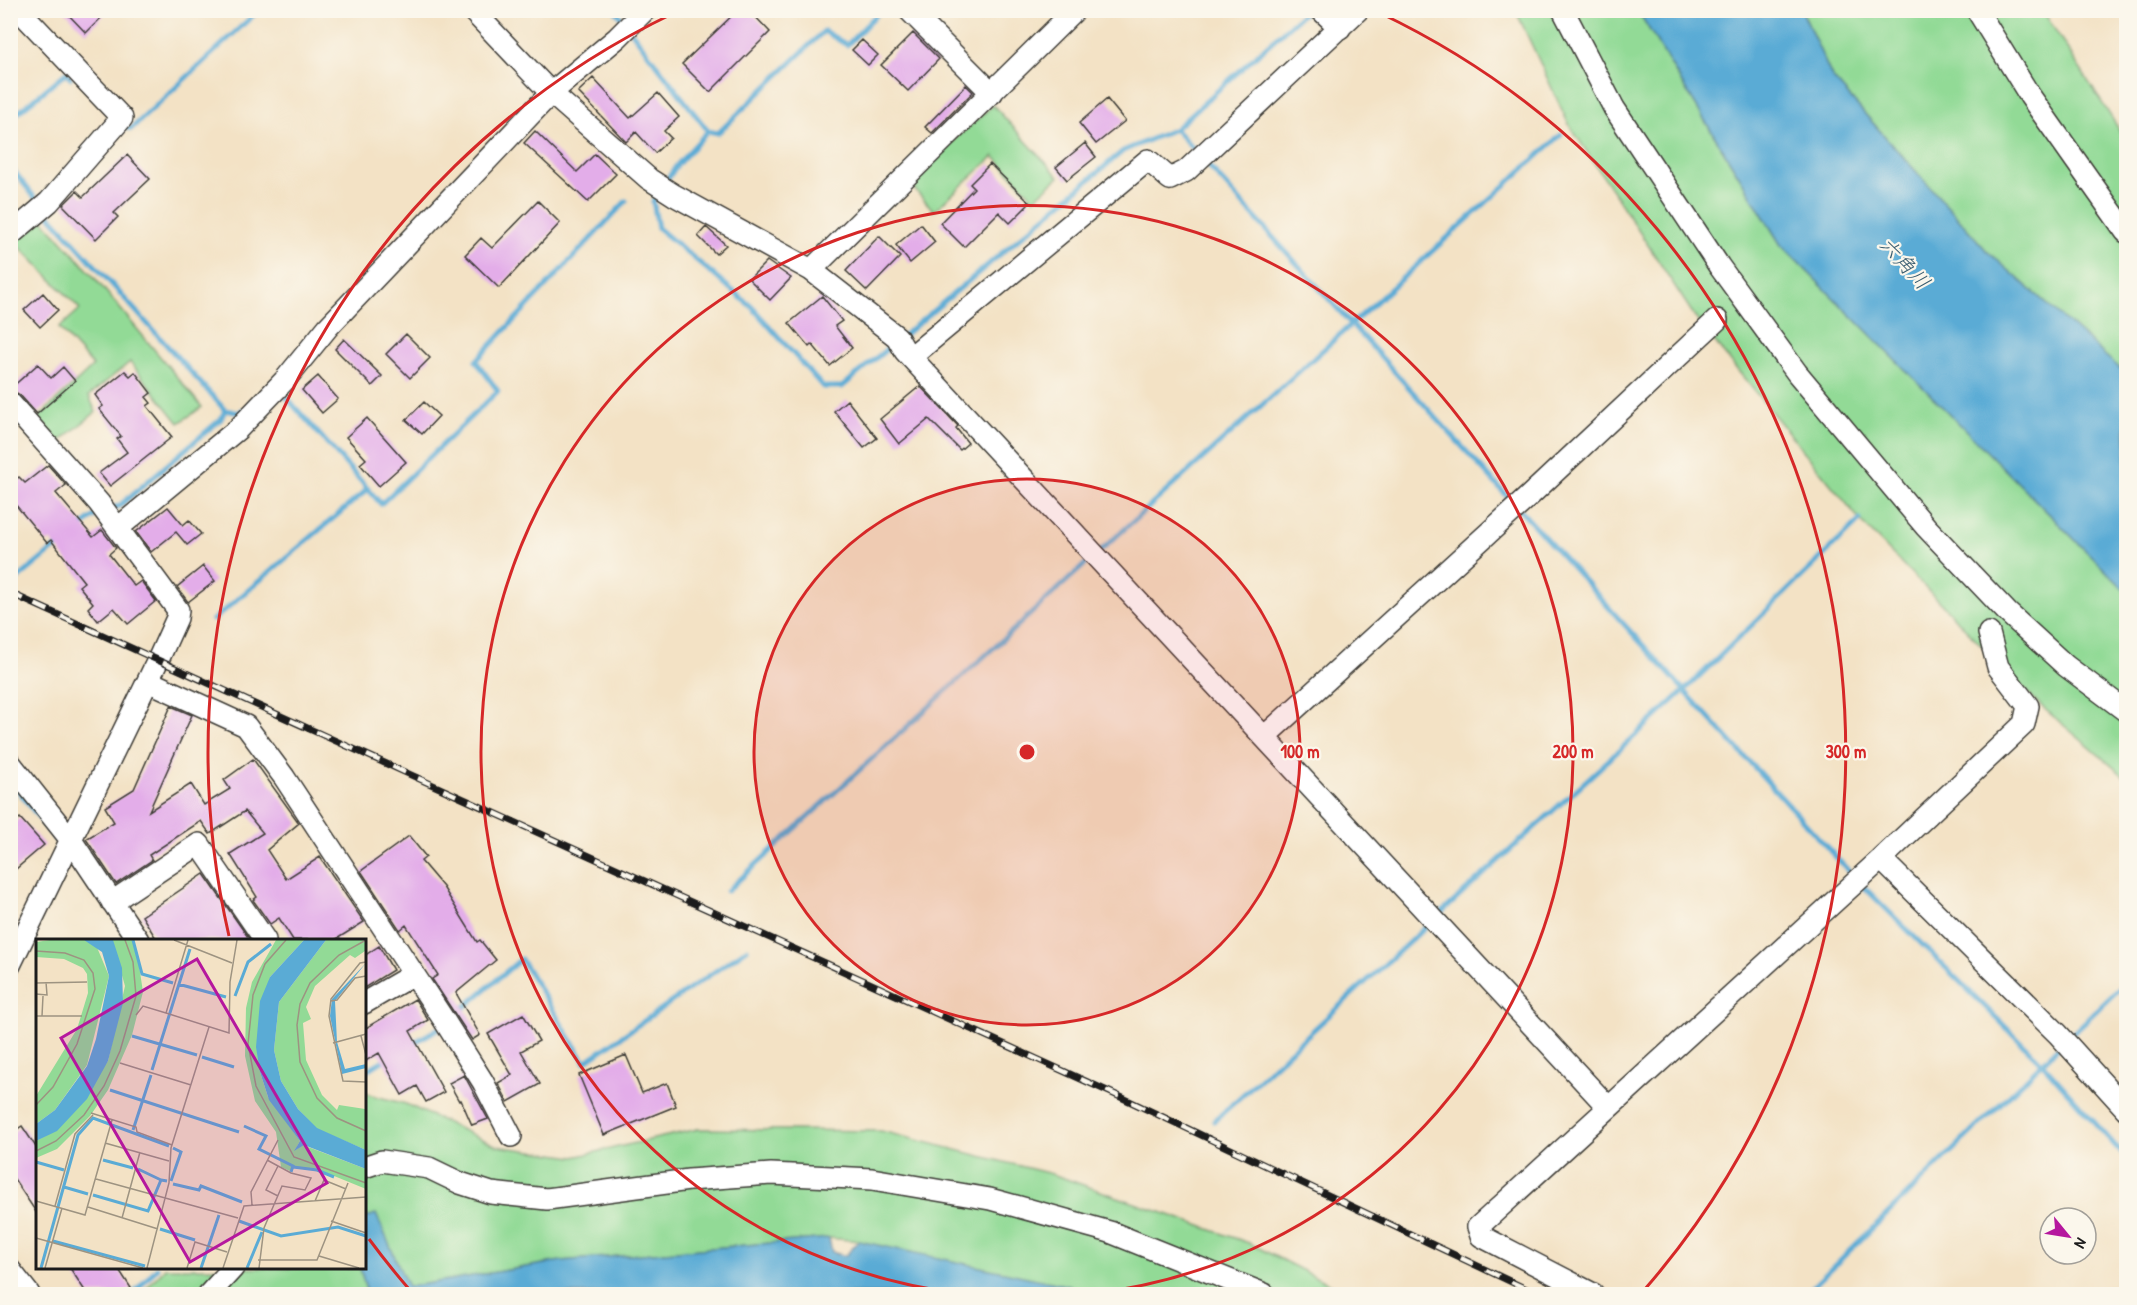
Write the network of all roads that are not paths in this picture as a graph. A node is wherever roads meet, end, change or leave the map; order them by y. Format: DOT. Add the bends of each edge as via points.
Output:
graph roads {
  1 [pos="19,10"];
  2 [pos="472,10"];
  3 [pos="909,10"];
  4 [pos="1075,10"];
  5 [pos="1358,10"];
  6 [pos="1563,10"];
  7 [pos="1977,10"];
  8 [pos="639,16"];
  9 [pos="1329,18"];
  10 [pos="551,93"];
  11 [pos="992,93"];
  12 [pos="2127,232"];
  13 [pos="10,235"];
  14 [pos="811,270"];
  15 [pos="1717,320"];
  16 [pos="905,348"];
  17 [pos="10,403"];
  18 [pos="109,515"];
  19 [pos="1989,633"];
  20 [pos="148,681"];
  21 [pos="2127,711"];
  22 [pos="1264,737"];
  23 [pos="10,763"];
  24 [pos="67,849"];
  25 [pos="1876,862"];
  26 [pos="112,902"];
  27 [pos="137,939"];
  28 [pos="264,939"];
  29 [pos="10,964"];
  30 [pos="414,974"];
  31 [pos="366,1002"];
  32 [pos="1608,1107"];
  33 [pos="2127,1109"];
  34 [pos="511,1136"];
  35 [pos="366,1166"];
  36 [pos="10,1269"];
  37 [pos="232,1269"];
  38 [pos="29,1294"];
  39 [pos="209,1294"];
  40 [pos="1264,1294"];
  41 [pos="1593,1294"];
  1 -- 13 [label="street" via="122,118 43,208"];
  2 -- 10 [label="street"];
  3 -- 11 [label="street"];
  4 -- 11 [label="street"];
  5 -- 9 [label="street"];
  6 -- 21 [label="street" via="1614,108 1719,266 1797,373 1926,527 2008,613 2066,666"];
  7 -- 12 [label="street" via="2030,96"];
  8 -- 10 [label="street"];
  9 -- 16 [label="street" via="1186,171 1170,179 1148,160"];
  10 -- 14 [label="street" via="650,179"];
  10 -- 18 [label="street" via="328,327 238,429"];
  11 -- 14 [label="street"];
  14 -- 16 [label="street"];
  15 -- 22 [label="street"];
  16 -- 22 [label="street"];
  17 -- 18 [label="street"];
  18 -- 20 [label="street" via="177,610 177,618"];
  19 -- 25 [label="street" via="1998,667 2028,706 2024,724"];
  20 -- 24 [label="street"];
  20 -- 30 [label="street" via="246,726"];
  22 -- 32 [label="street"];
  23 -- 24 [label="street"];
  24 -- 26 [label="street"];
  24 -- 29 [label="street"];
  25 -- 32 [label="street"];
  25 -- 33 [label="street" via="2058,1034"];
  26 -- 27 [label="street"];
  26 -- 28 [label="street" via="199,844"];
  30 -- 31 [label="street"];
  30 -- 34 [label="street" via="483,1082"];
  32 -- 41 [label="street" via="1478,1227 1481,1236"];
  35 -- 40 [label="street" via="382,1161 429,1168 491,1193 547,1199 689,1180 771,1174 872,1179 990,1199 1110,1232"];
  36 -- 38 [label="street"];
  37 -- 39 [label="street"];
}
